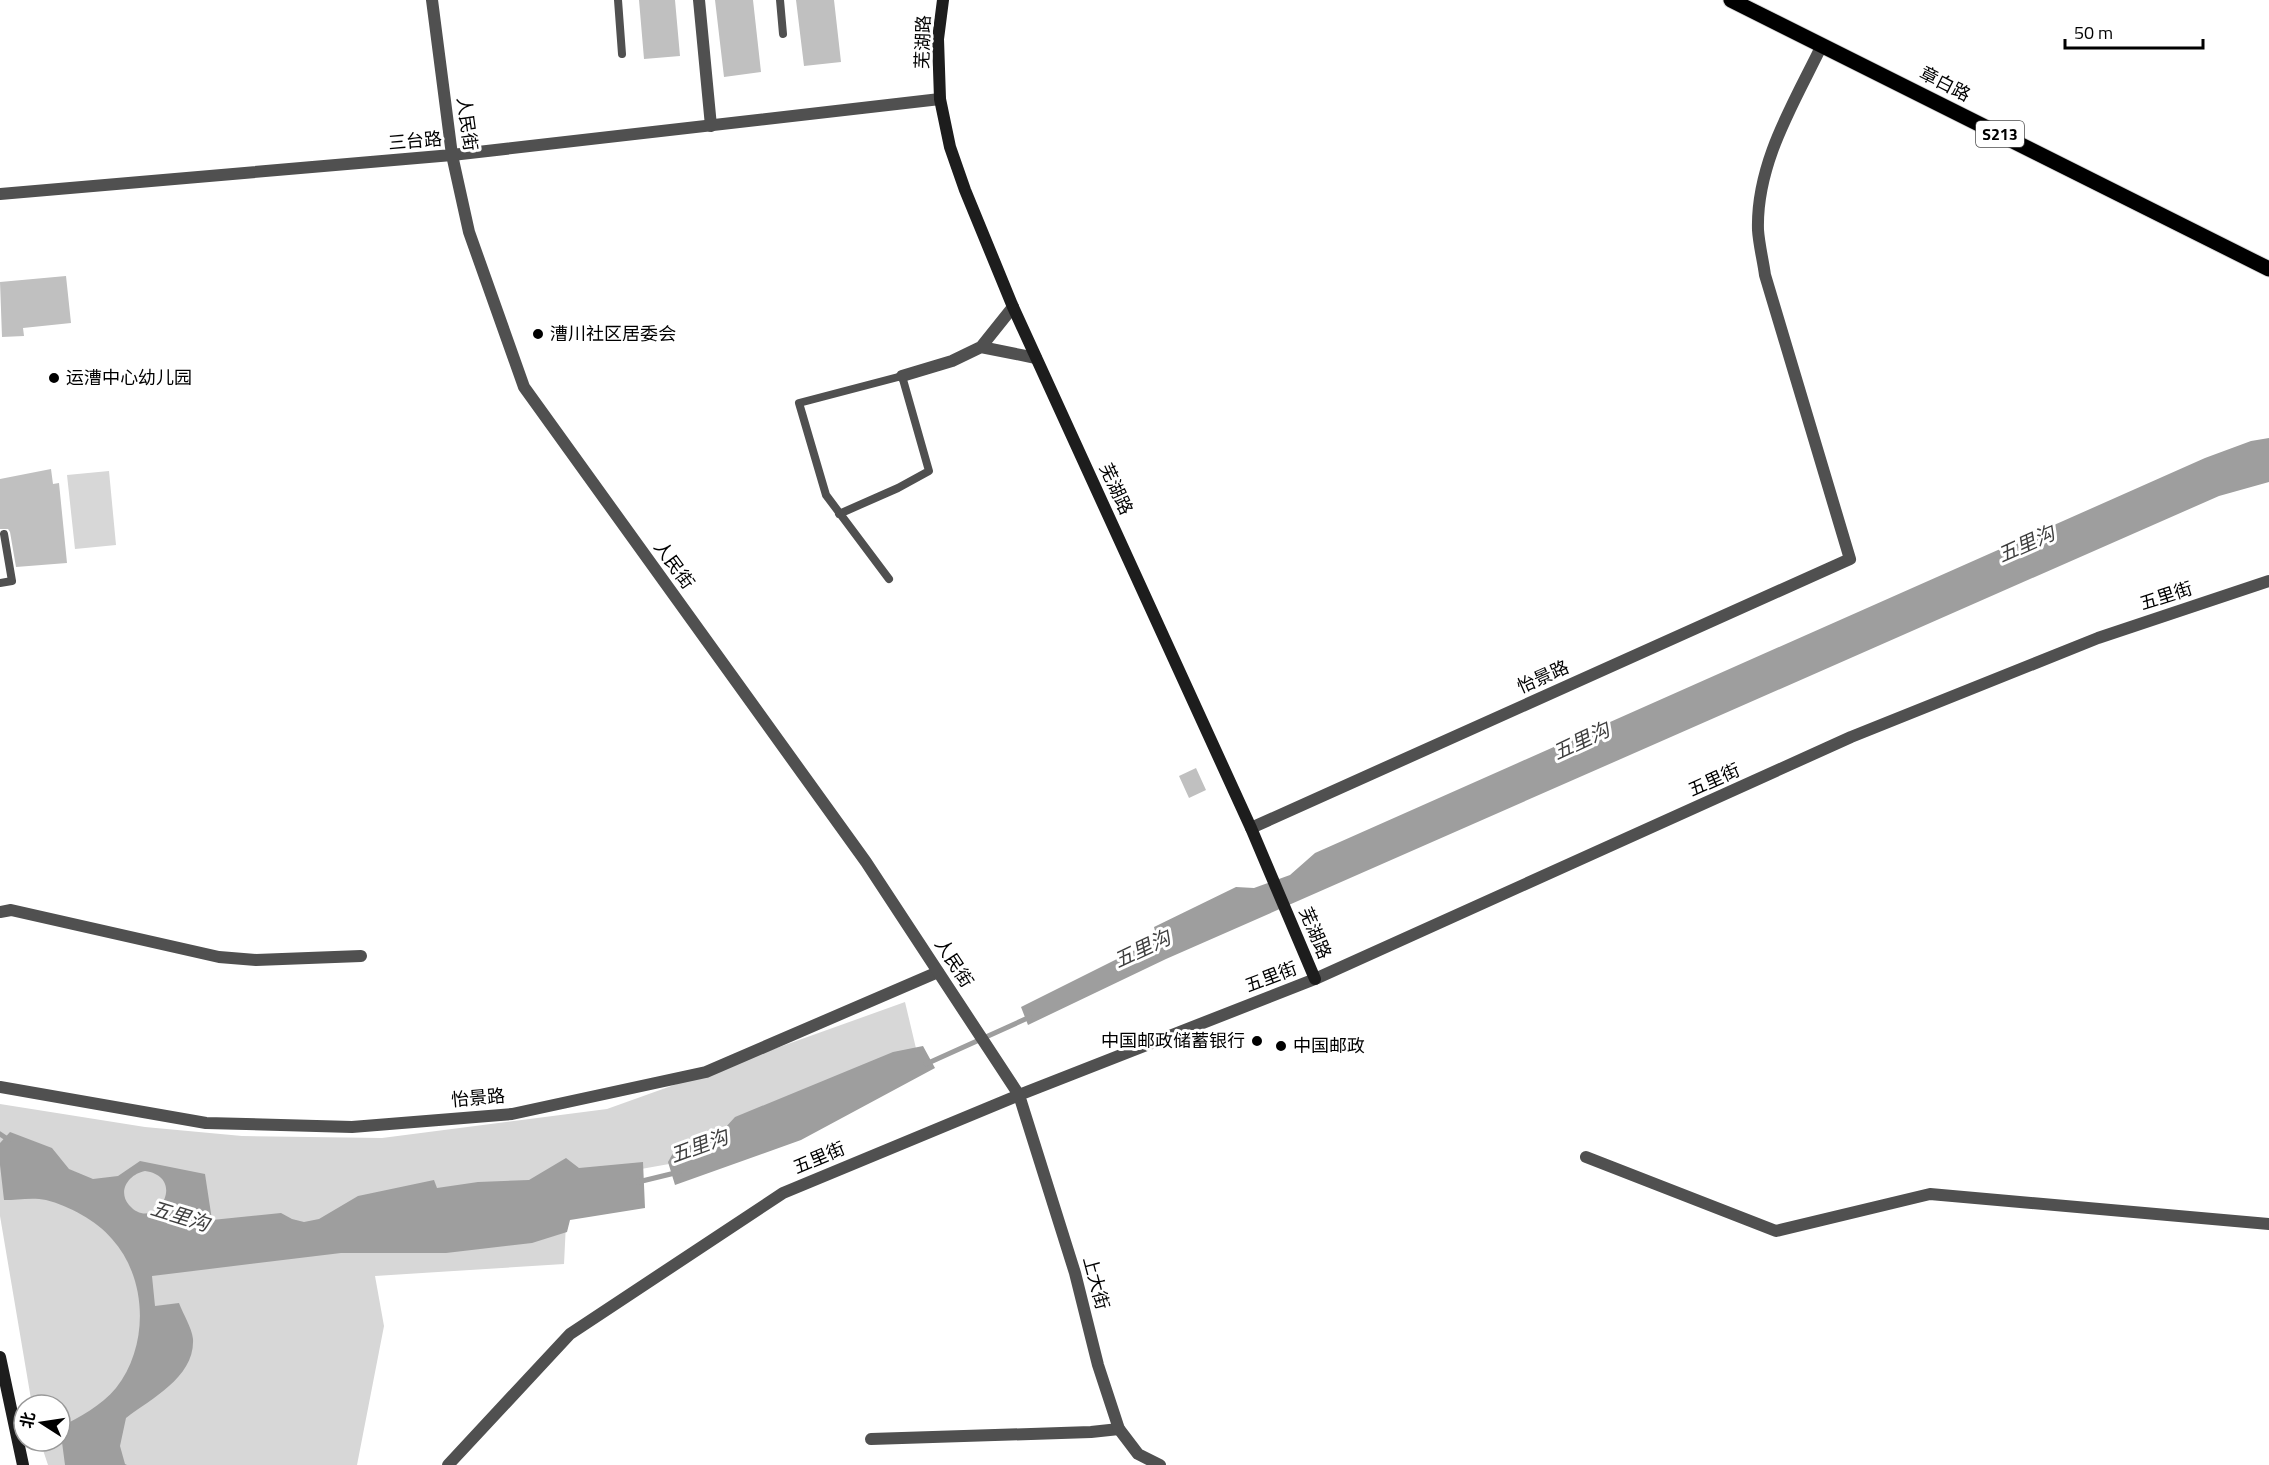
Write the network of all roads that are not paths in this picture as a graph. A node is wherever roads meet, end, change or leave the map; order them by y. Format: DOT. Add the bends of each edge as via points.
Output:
graph roads {
  1 [pos="432,0"];
  2 [pos="618,0"];
  3 [pos="699,0"];
  4 [pos="780,0"];
  5 [pos="943,0"];
  6 [pos="1731,0"];
  7 [pos="783,34"];
  8 [pos="1822,45"];
  9 [pos="622,54"];
  10 [pos="940,99"];
  11 [pos="711,126"];
  12 [pos="452,156"];
  13 [pos="0,194"];
  14 [pos="2269,269"];
  15 [pos="1013,306"];
  16 [pos="981,347"];
  17 [pos="1036,358"];
  18 [pos="902,376"];
  19 [pos="839,514"];
  20 [pos="4,534"];
  21 [pos="889,579"];
  22 [pos="2269,581"];
  23 [pos="0,583"];
  24 [pos="1251,828"];
  25 [pos="0,912"];
  26 [pos="361,956"];
  27 [pos="938,972"];
  28 [pos="1315,979"];
  29 [pos="0,1087"];
  30 [pos="1019,1095"];
  31 [pos="1586,1157"];
  32 [pos="2269,1224"];
  33 [pos="0,1357"];
  34 [pos="1119,1429"];
  35 [pos="871,1439"];
  36 [pos="23,1465"];
  37 [pos="448,1465"];
  38 [pos="1160,1465"];
  1 -- 12 [label="street, 人民街"];
  2 -- 9 [label="lane"];
  3 -- 11 [label="street"];
  4 -- 7 [label="lane"];
  5 -- 10 [label="main road, 芜湖路" via="938,39"];
  6 -- 8 [label="main road, 章白路 / S213"];
  8 -- 14 [label="main road, 章白路 / S213"];
  8 -- 24 [label="street, 怡景路" via="1769,158 1760,196 1758,232 1766,275 1850,559"];
  10 -- 11 [label="street, 三台路"];
  10 -- 15 [label="main road, 芜湖路" via="954,157"];
  11 -- 12 [label="street, 三台路"];
  12 -- 13 [label="street, 三台路"];
  12 -- 27 [label="street, 人民街" via="469,232 524,387 859,852"];
  15 -- 16 [label="street"];
  15 -- 17 [label="main road, 芜湖路"];
  16 -- 17 [label="street"];
  16 -- 18 [label="street" via="952,361"];
  17 -- 24 [label="main road, 芜湖路"];
  18 -- 19 [label="lane" via="929,471"];
  18 -- 19 [label="lane" via="799,403 825,495"];
  19 -- 21 [label="lane"];
  20 -- 23 [label="lane" via="12,581"];
  22 -- 28 [label="street, 五里街" via="2098,638 1851,737"];
  24 -- 28 [label="main road, 芜湖路"];
  25 -- 26 [label="street" via="11,910 219,957 256,960"];
  27 -- 29 [label="street, 怡景路" via="706,1072 512,1114 352,1127 206,1123"];
  27 -- 30 [label="street, 人民街"];
  28 -- 30 [label="street, 五里街"];
  30 -- 34 [label="street, 上大街" via="1076,1273 1098,1365"];
  30 -- 37 [label="street, 五里街" via="783,1193 570,1334"];
  31 -- 32 [label="street" via="1776,1231 1930,1194"];
  33 -- 36 [label="main road"];
  34 -- 35 [label="street"];
  34 -- 38 [label="street, 上大街" via="1138,1454"];
}
